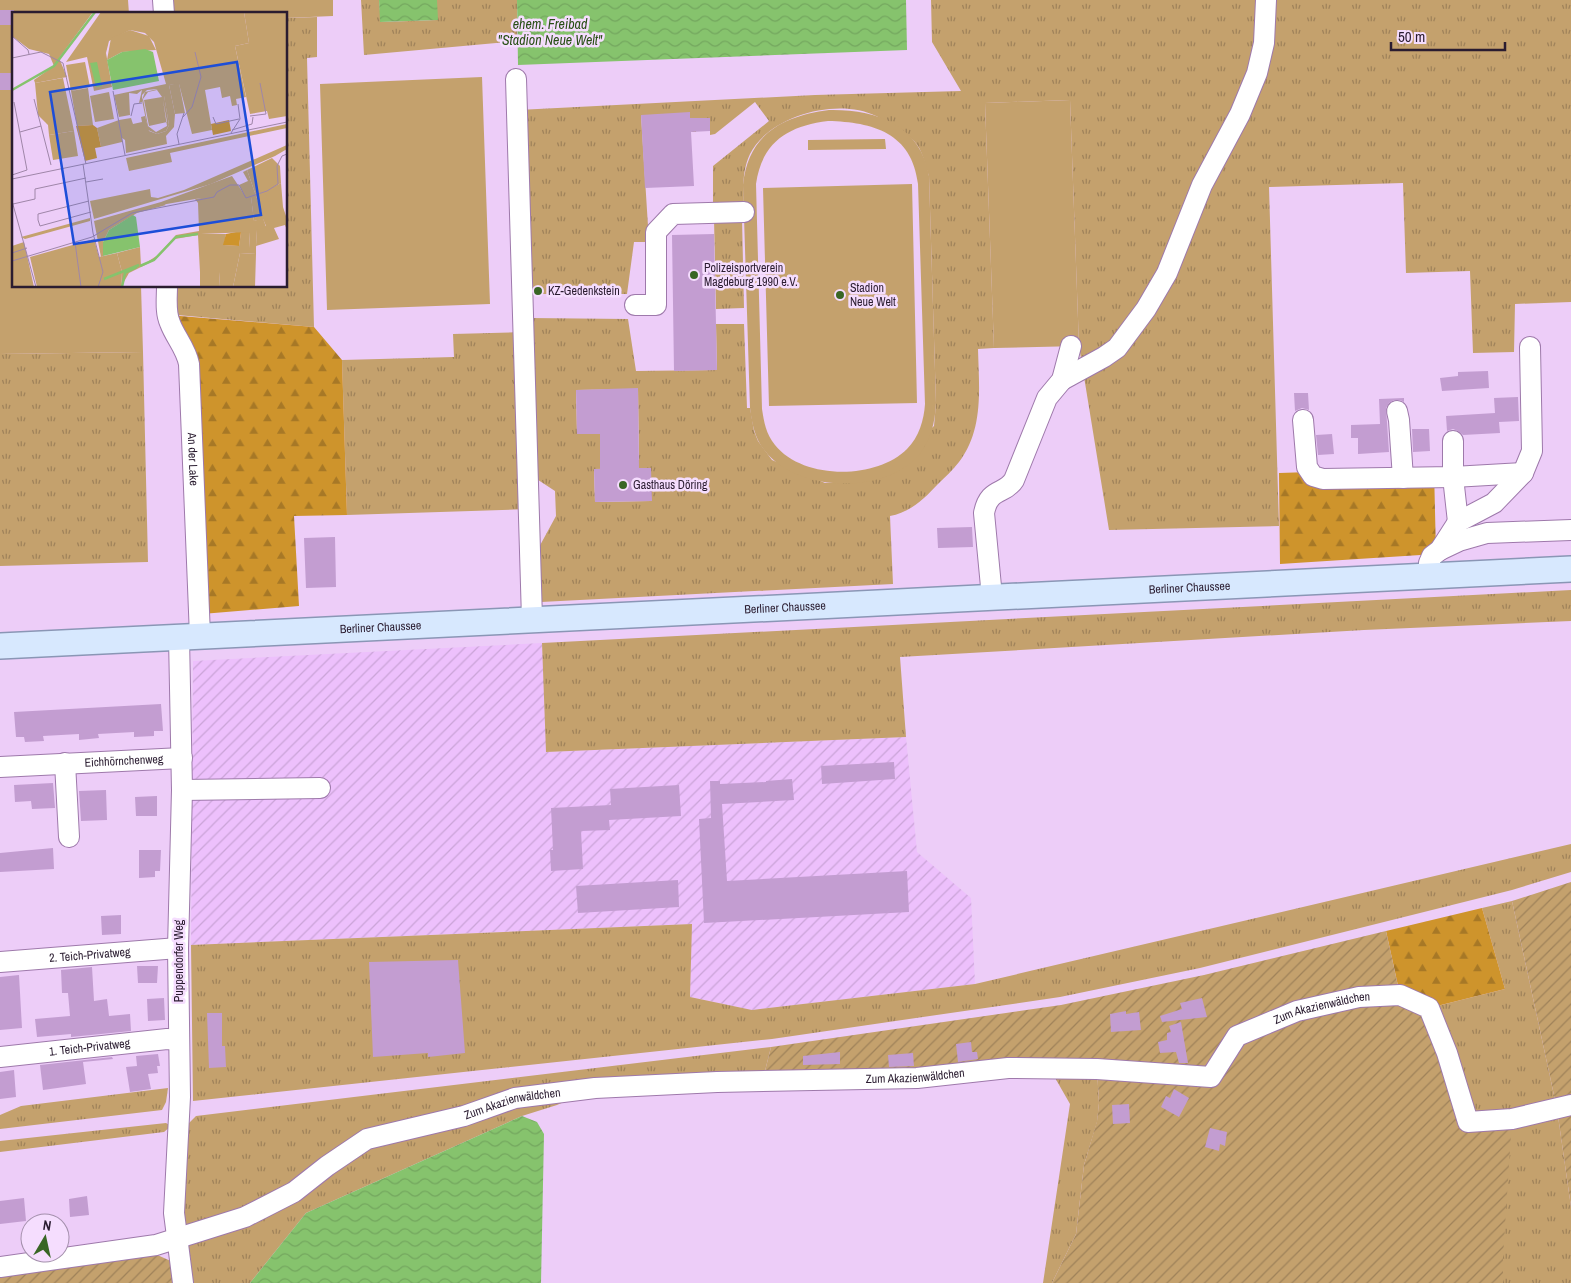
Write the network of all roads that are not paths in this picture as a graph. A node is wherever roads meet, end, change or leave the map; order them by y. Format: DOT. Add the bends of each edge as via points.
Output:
graph roads {
  1 [pos="1266,0"];
  2 [pos="516,79"];
  3 [pos="744,212"];
  4 [pos="167,288"];
  5 [pos="635,305"];
  6 [pos="1071,346"];
  7 [pos="1530,347"];
  8 [pos="1062,380"];
  9 [pos="1393,417"];
  10 [pos="1303,420"];
  11 [pos="1453,441"];
  12 [pos="1522,473"];
  13 [pos="1453,477"];
  14 [pos="1397,478"];
  15 [pos="1458,522"];
  16 [pos="1571,530"];
  17 [pos="1440,550"];
  18 [pos="1571,569"];
  19 [pos="1429,576"];
  20 [pos="992,597"];
  21 [pos="532,619"];
  22 [pos="190,637"];
  23 [pos="0,646"];
  24 [pos="182,758"];
  25 [pos="65,763"];
  26 [pos="0,767"];
  27 [pos="320,788"];
  28 [pos="182,790"];
  29 [pos="70,837"];
  30 [pos="178,948"];
  31 [pos="0,962"];
  32 [pos="178,1040"];
  33 [pos="0,1057"];
  34 [pos="1571,1105"];
  35 [pos="177,1238"];
  36 [pos="5,1272"];
  37 [pos="183,1283"];
  1 -- 8 [label="street" via="1264,43 1257,73 1240,114 1202,185 1164,279 1117,348"];
  2 -- 21 [label="street"];
  3 -- 5 [label="street" via="673,214 656,232 656,305"];
  4 -- 22 [label="street, An der Lake" via="168,318 189,364"];
  6 -- 8 [label="street"];
  7 -- 12 [label="street" via="1532,451"];
  8 -- 20 [label="street" via="1047,398 1011,484 996,492 985,508"];
  9 -- 14 [label="street"];
  10 -- 14 [label="street" via="1307,468 1313,476 1323,479"];
  11 -- 13 [label="street"];
  12 -- 13 [label="street"];
  12 -- 15 [label="street" via="1494,503"];
  13 -- 14 [label="street"];
  13 -- 15 [label="street"];
  15 -- 17 [label="street"];
  16 -- 17 [label="street" via="1488,532"];
  17 -- 19 [label="street" via="1429,563"];
  18 -- 19 [label="main road, Berliner Chaussee"];
  19 -- 20 [label="main road, Berliner Chaussee"];
  20 -- 21 [label="main road, Berliner Chaussee"];
  21 -- 22 [label="main road, Berliner Chaussee"];
  22 -- 23 [label="main road, Berliner Chaussee"];
  22 -- 24 [label="street, Puppendorfer Weg"];
  24 -- 25 [label="street, Eichhörnchenweg"];
  24 -- 28 [label="street, Puppendorfer Weg"];
  25 -- 26 [label="street, Eichhörnchenweg"];
  25 -- 29 [label="street"];
  27 -- 28 [label="street"];
  28 -- 30 [label="street, Puppendorfer Weg"];
  30 -- 31 [label="street, 2. Teich-Privatweg"];
  30 -- 32 [label="street, Puppendorfer Weg"];
  32 -- 33 [label="street, 1. Teich-Privatweg"];
  32 -- 35 [label="street, Puppendorfer Weg" via="180,1097 174,1213"];
  34 -- 35 [label="street, Zum Akazienwäldchen" via="1512,1119 1468,1122 1429,1008 1400,995 1359,997 1296,1011 1237,1036 1211,1076 1097,1069 1008,1068 917,1078 595,1088 515,1098 464,1116 367,1140 294,1192 245,1217"];
  35 -- 36 [label="street" via="156,1245"];
  35 -- 37 [label="street, Puppendorfer Weg"];
}
